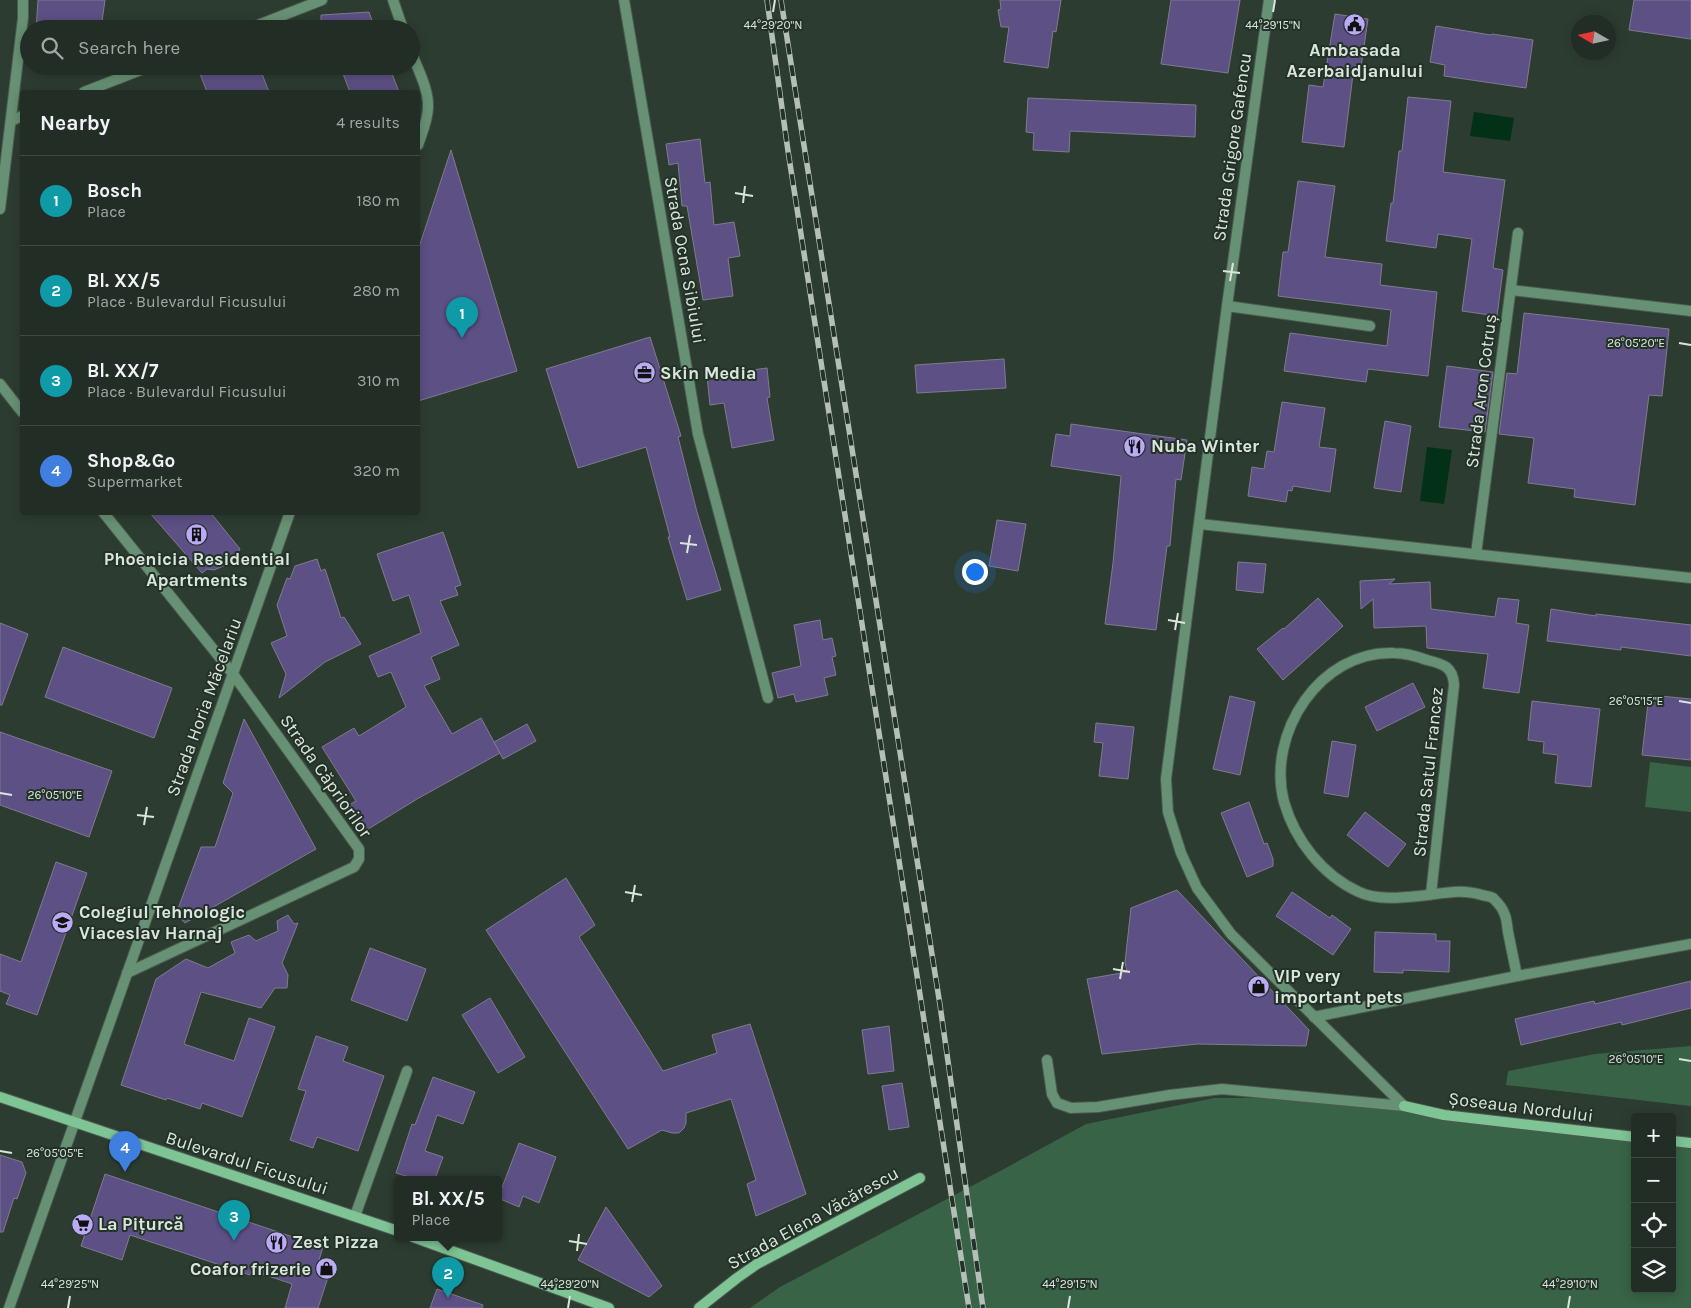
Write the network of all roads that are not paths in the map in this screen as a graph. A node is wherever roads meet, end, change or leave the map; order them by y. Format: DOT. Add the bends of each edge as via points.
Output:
graph roads {
  1 [pos="23,0"];
  2 [pos="322,0"];
  3 [pos="393,0"];
  4 [pos="624,0"];
  5 [pos="1269,0"];
  6 [pos="23,20"];
  7 [pos="271,20"];
  8 [pos="400,20"];
  9 [pos="20,44"];
  10 [pos="128,75"];
  11 [pos="420,75"];
  12 [pos="89,90"];
  13 [pos="20,117"];
  14 [pos="11,121"];
  15 [pos="420,139"];
  16 [pos="0,209"];
  17 [pos="1518,233"];
  18 [pos="1511,290"];
  19 [pos="1227,306"];
  20 [pos="1691,311"];
  21 [pos="1370,326"];
  22 [pos="0,384"];
  23 [pos="20,409"];
  24 [pos="105,515"];
  25 [pos="289,515"];
  26 [pos="1200,524"];
  27 [pos="1476,554"];
  28 [pos="1691,578"];
  29 [pos="233,674"];
  30 [pos="768,698"];
  31 [pos="1431,894"];
  32 [pos="1691,944"];
  33 [pos="127,973"];
  34 [pos="1517,976"];
  35 [pos="1314,1017"];
  36 [pos="1047,1060"];
  37 [pos="407,1071"];
  38 [pos="0,1097"];
  39 [pos="1404,1106"];
  40 [pos="75,1122"];
  41 [pos="1631,1137"];
  42 [pos="1676,1141"];
  43 [pos="1691,1143"];
  44 [pos="920,1178"];
  45 [pos="355,1216"];
  46 [pos="394,1230"];
  47 [pos="424,1241"];
  48 [pos="9,1308"];
  49 [pos="609,1308"];
  50 [pos="699,1308"];
  1 -- 6 [label="street"];
  2 -- 7 [label="street"];
  3 -- 8 [label="street"];
  4 -- 30 [label="street, Strada Ocna Sibiului" via="698,434"];
  5 -- 19 [label="street, Strada Grigore Gafencu"];
  9 -- 14 [label="street"];
  10 -- 12 [label="street"];
  11 -- 15 [label="street" via="429,106"];
  13 -- 14 [label="street"];
  14 -- 16 [label="street"];
  17 -- 18 [label="street, Strada Aron Cotruș"];
  18 -- 20 [label="street"];
  18 -- 27 [label="street, Strada Aron Cotruș"];
  19 -- 21 [label="street"];
  19 -- 26 [label="street, Strada Grigore Gafencu"];
  22 -- 23 [label="street"];
  24 -- 29 [label="street, Strada Căpriorilor"];
  25 -- 29 [label="street, Strada Horia Măcelariu"];
  26 -- 27 [label="street"];
  26 -- 35 [label="street, Strada Grigore Gafencu" via="1166,779 1168,812 1197,888 1231,934"];
  27 -- 28 [label="street"];
  29 -- 33 [label="street, Strada Horia Măcelariu"];
  29 -- 33 [label="street, Strada Căpriorilor" via="359,848 359,859 354,867"];
  31 -- 31 [label="street, Strada Satul Francez" via="1389,898 1360,893 1334,878 1295,831 1284,800 1281,772 1284,745 1294,718 1308,695 1328,674 1370,655 1393,652 1415,656 1446,667 1453,675"];
  31 -- 34 [label="street, Strada Satul Francez" via="1452,891 1492,898 1504,913"];
  32 -- 34 [label="street"];
  33 -- 40 [label="street, Strada Horia Măcelariu"];
  34 -- 35 [label="street"];
  35 -- 39 [label="street, Strada Grigore Gafencu"];
  36 -- 39 [label="street" via="1052,1094 1057,1103 1071,1108 1222,1089"];
  37 -- 45 [label="street"];
  38 -- 40 [label="street, Bulevardul Ficusului"];
  39 -- 41 [label="street, Șoseaua Nordului" via="1444,1115"];
  40 -- 45 [label="street, Bulevardul Ficusului"];
  40 -- 48 [label="street, Strada Horia Măcelariu"];
  42 -- 43 [label="street"];
  44 -- 50 [label="street, Strada Elena Văcărescu" via="757,1264"];
  45 -- 46 [label="street, Bulevardul Ficusului"];
  47 -- 49 [label="street"];
}
